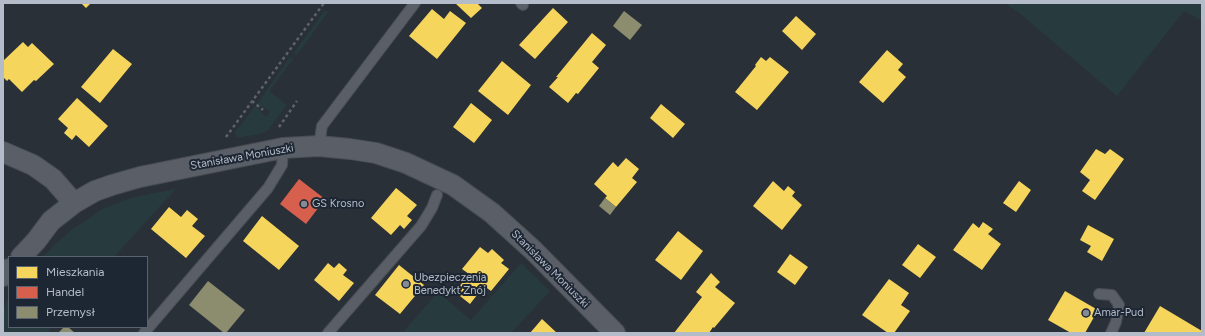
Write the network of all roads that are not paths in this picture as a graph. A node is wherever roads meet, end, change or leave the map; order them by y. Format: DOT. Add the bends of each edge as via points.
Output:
graph roads {
  1 [pos="415,3"];
  2 [pos="319,146"];
  3 [pos="283,148"];
  4 [pos="5,153"];
  5 [pos="437,195"];
  6 [pos="74,203"];
  7 [pos="22,256"];
  8 [pos="1099,294"];
  9 [pos="144,333"];
  10 [pos="328,333"];
  11 [pos="615,333"];
  12 [pos="1111,333"];
  1 -- 2 [label="lane" via="322,126"];
  2 -- 3 [label="street, Stanisława Moniuszki"];
  2 -- 11 [label="street, Stanisława Moniuszki" via="376,153 406,163 453,186 492,213 534,250"];
  3 -- 6 [label="street, Stanisława Moniuszki" via="140,176 95,191"];
  3 -- 9 [label="lane" via="282,165 268,188"];
  4 -- 6 [label="street" via="33,165 53,179"];
  5 -- 10 [label="lane" via="421,226"];
  6 -- 7 [label="street, Stanisława Moniuszki" via="51,221"];
  8 -- 12 [label="lane" via="1112,296 1119,305"];
}
